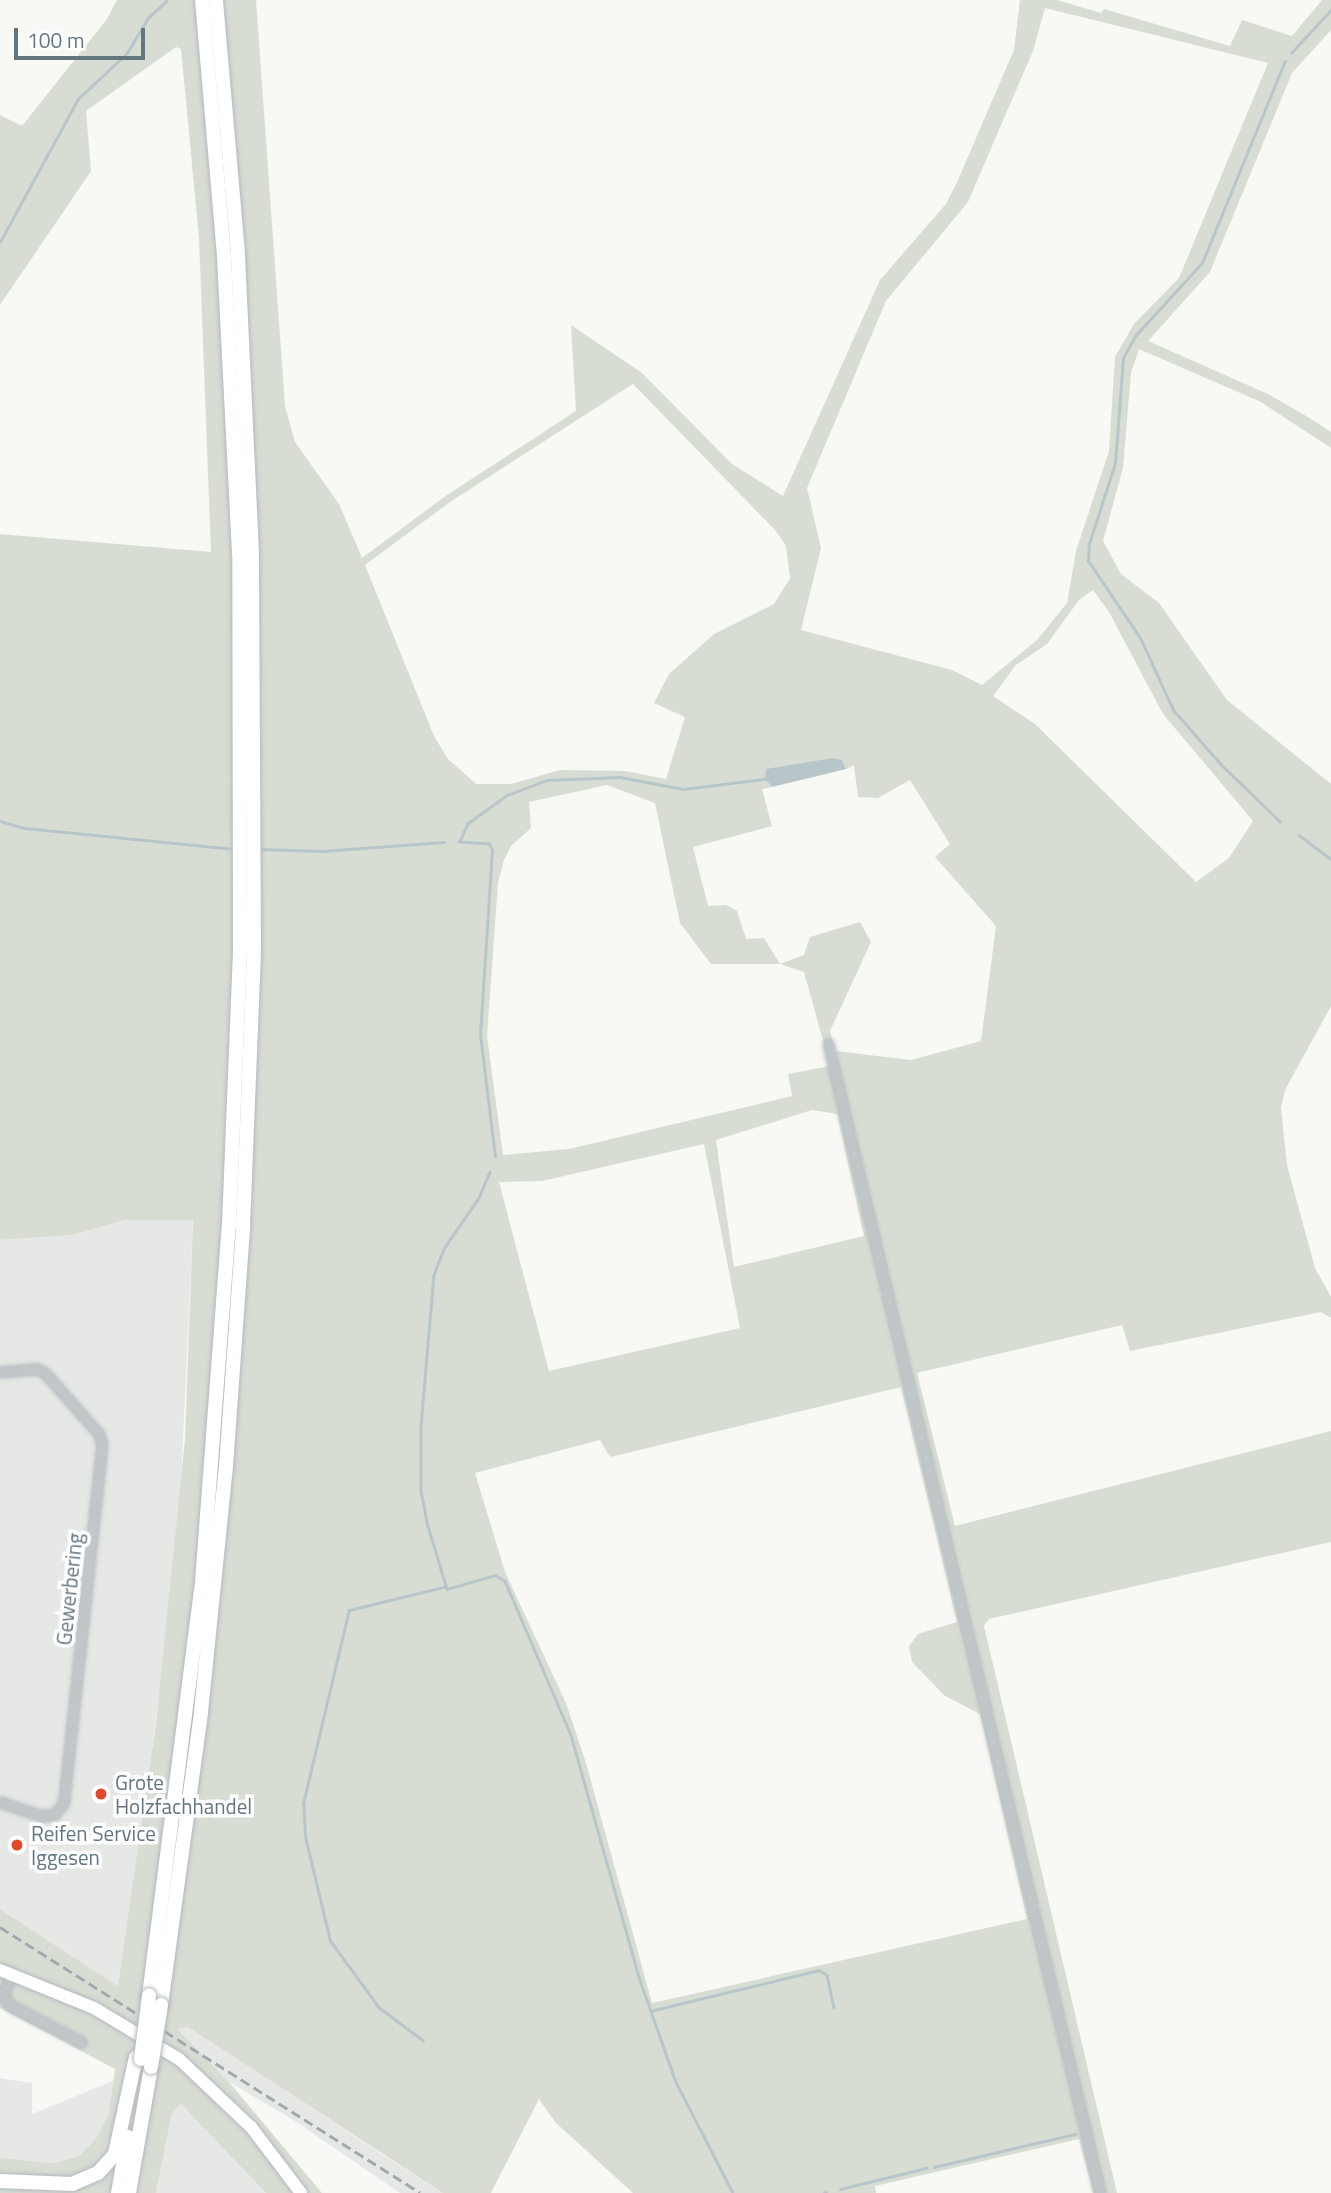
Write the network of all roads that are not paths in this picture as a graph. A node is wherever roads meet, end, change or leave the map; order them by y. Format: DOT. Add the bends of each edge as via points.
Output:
graph roads {
  1 [pos="202,0"];
  2 [pos="216,0"];
  3 [pos="245,553"];
  4 [pos="828,1044"];
  5 [pos="0,1372"];
  6 [pos="0,1802"];
  7 [pos="5,1972"];
  8 [pos="2,1994"];
  9 [pos="81,2042"];
  10 [pos="142,2061"];
  11 [pos="0,2182"];
  12 [pos="20,2193"];
  13 [pos="127,2193"];
  14 [pos="301,2193"];
  15 [pos="1100,2193"];
  1 -- 3 [label="highway"];
  2 -- 3 [label="highway" via="238,253"];
  3 -- 10 [label="highway, bridge" via="247,948 229,1225 206,1540 155,2000"];
  4 -- 15 [label="street"];
  5 -- 6 [label="street, Gewerbering" via="37,1369 46,1373 99,1434 102,1444 64,1802 55,1814 42,1816"];
  7 -- 8 [label="street"];
  7 -- 14 [label="main road" via="93,2008 179,2059 251,2127"];
  8 -- 9 [label="street" via="12,2006"];
  10 -- 11 [label="highway" via="115,2154 98,2173 72,2184"];
  10 -- 13 [label="highway"];
  11 -- 12 [label="highway"];
}
